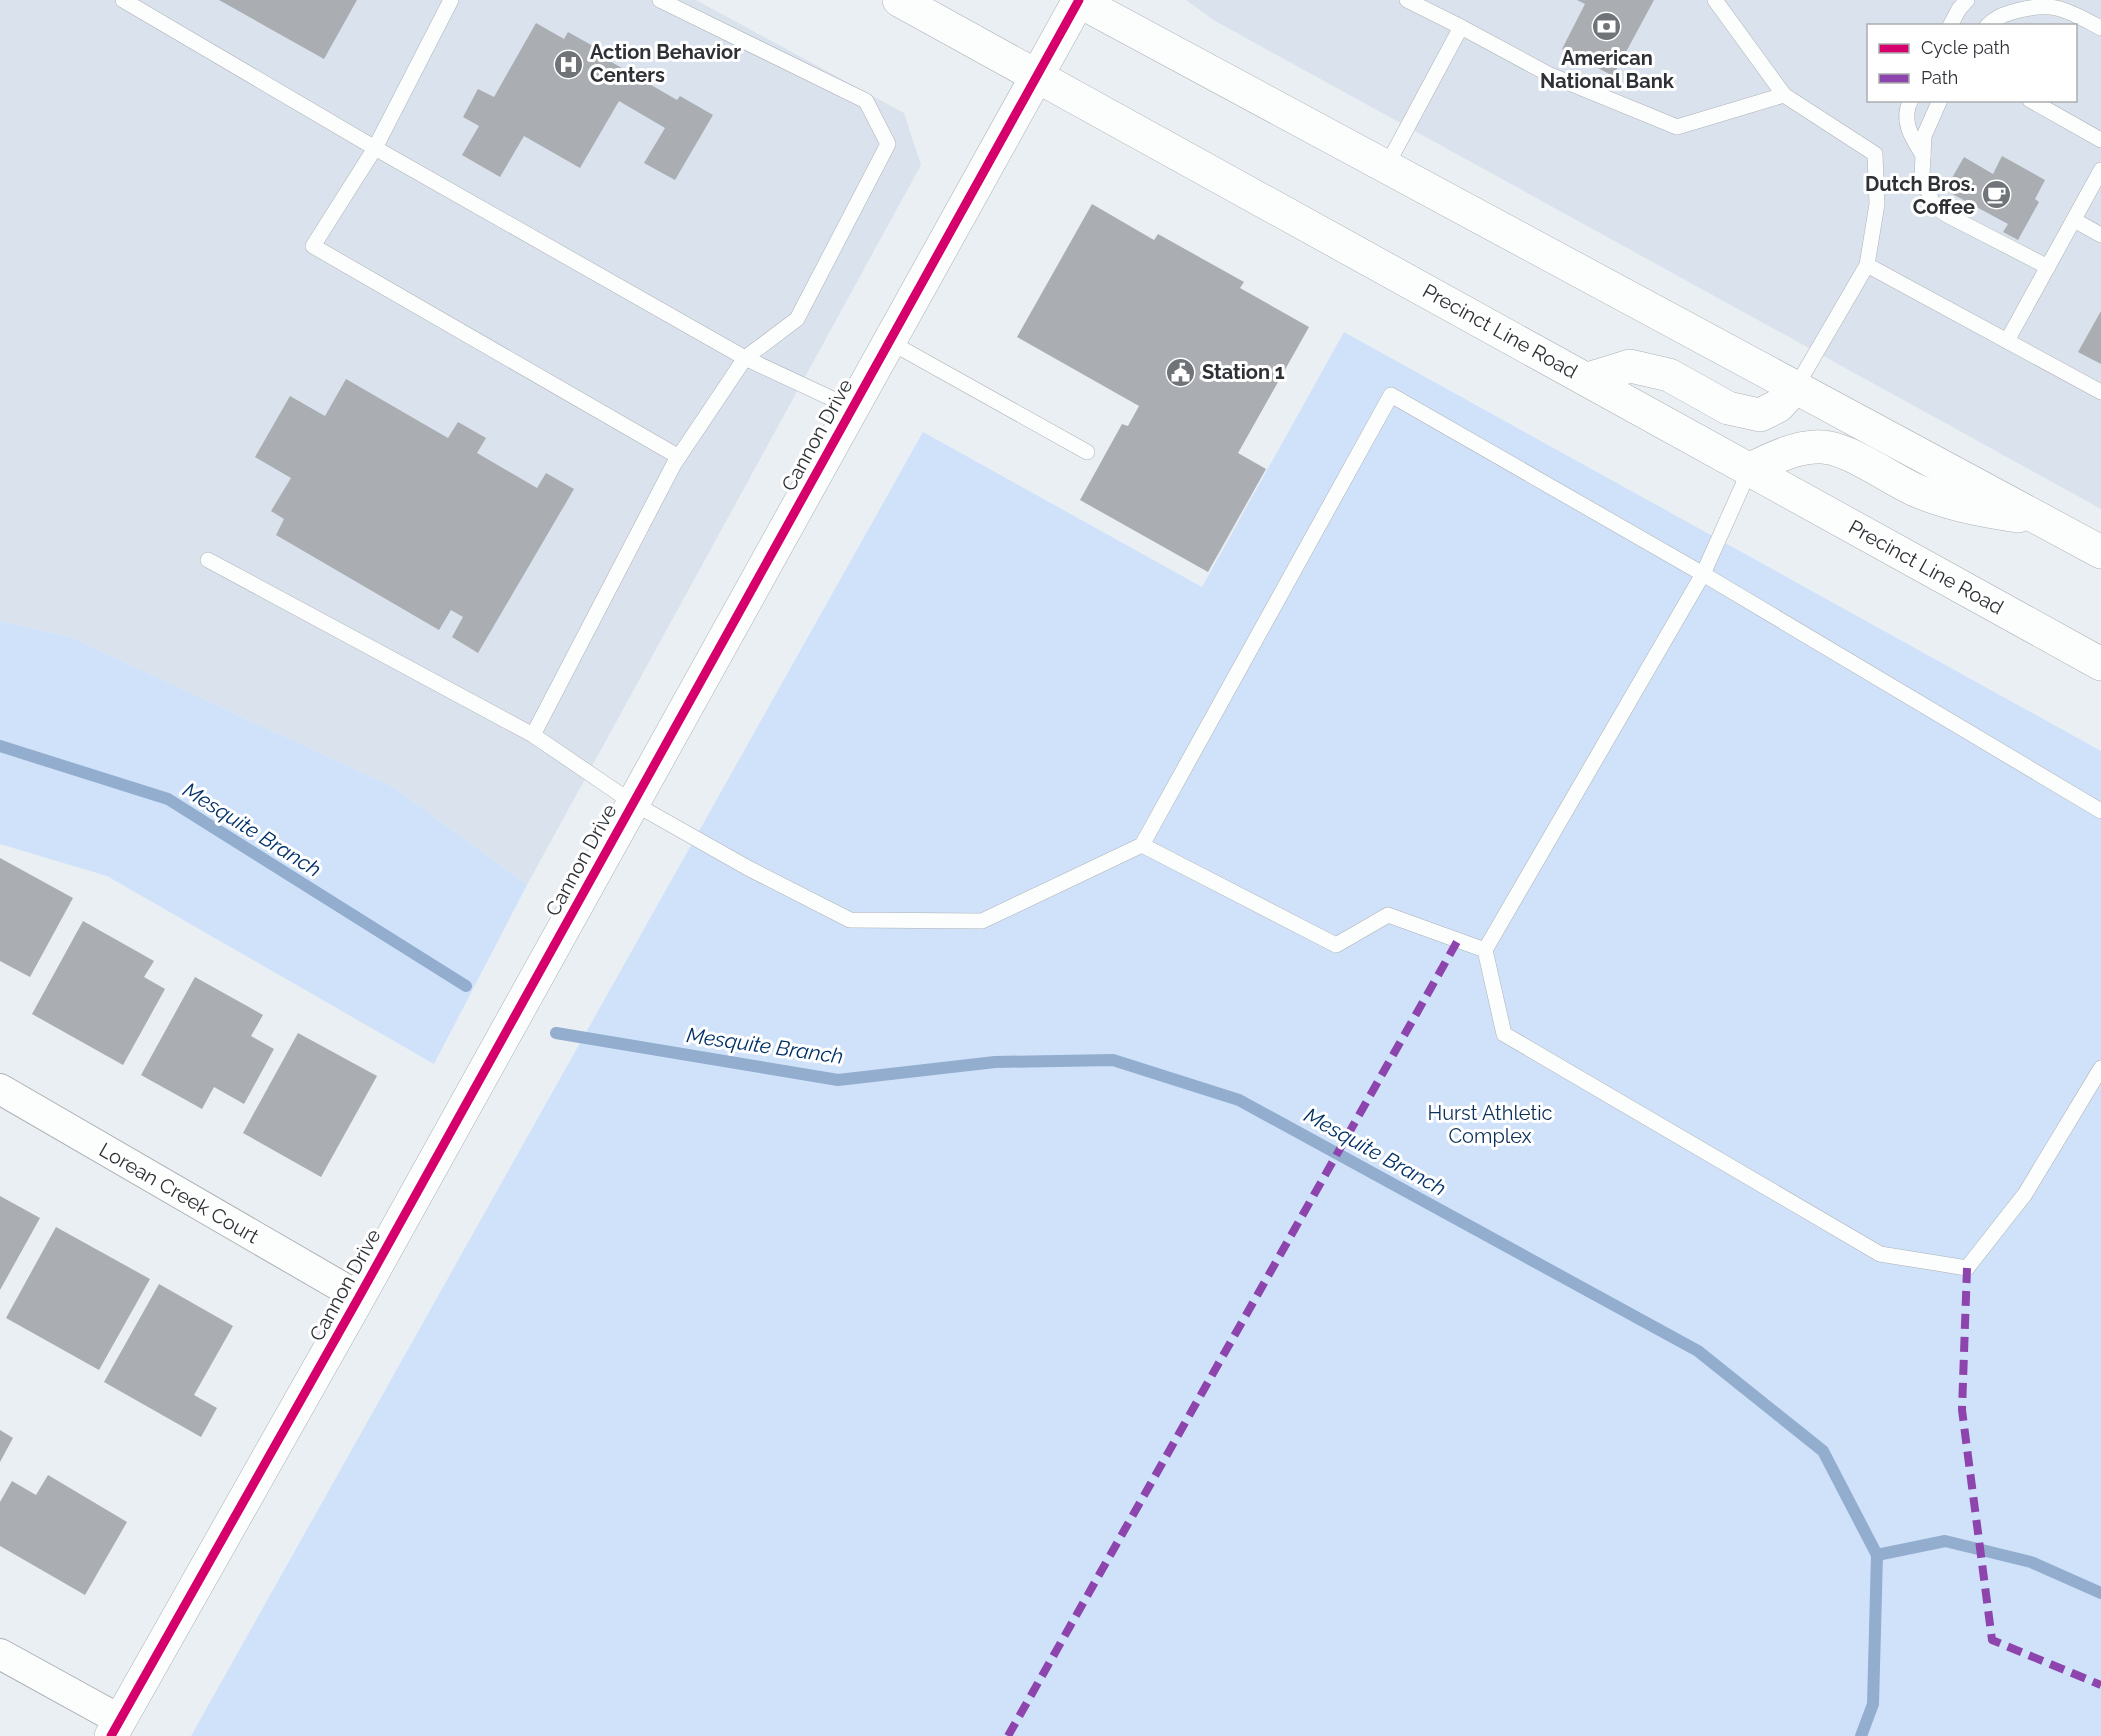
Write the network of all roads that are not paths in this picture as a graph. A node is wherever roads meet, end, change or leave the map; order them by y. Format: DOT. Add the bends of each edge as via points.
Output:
graph roads {
  1 [pos="123,0"];
  2 [pos="451,0"];
  3 [pos="660,0"];
  4 [pos="899,0"];
  5 [pos="1078,0"];
  6 [pos="1407,0"];
  7 [pos="1714,0"];
  8 [pos="1967,0"];
  9 [pos="1951,24"];
  10 [pos="1989,24"];
  11 [pos="1461,27"];
  12 [pos="2101,28"];
  13 [pos="1037,75"];
  14 [pos="1784,95"];
  15 [pos="1910,102"];
  16 [pos="1939,102"];
  17 [pos="2034,102"];
  18 [pos="2101,140"];
  19 [pos="375,148"];
  20 [pos="1923,155"];
  21 [pos="1386,166"];
  22 [pos="2101,170"];
  23 [pos="2074,220"];
  24 [pos="2101,235"];
  25 [pos="1868,265"];
  26 [pos="2048,267"];
  27 [pos="2007,341"];
  28 [pos="890,342"];
  29 [pos="745,358"];
  30 [pos="1588,379"];
  31 [pos="1796,387"];
  32 [pos="2101,392"];
  33 [pos="852,408"];
  34 [pos="1087,452"];
  35 [pos="679,457"];
  36 [pos="1750,469"];
  37 [pos="2041,519"];
  38 [pos="2101,552"];
  39 [pos="208,560"];
  40 [pos="1704,574"];
  41 [pos="2101,664"];
  42 [pos="532,735"];
  43 [pos="633,804"];
  44 [pos="2101,811"];
  45 [pos="1142,845"];
  46 [pos="1485,950"];
  47 [pos="2101,1068"];
  48 [pos="0,1089"];
  49 [pos="359,1297"];
  50 [pos="0,1654"];
  51 [pos="116,1728"];
  1 -- 19 [label="lane"];
  2 -- 19 [label="lane"];
  3 -- 29 [label="lane" via="866,101 888,144 797,319"];
  4 -- 13 [label="main road, Precinct Line Road"];
  5 -- 13 [label="main road, Cannon Drive"];
  5 -- 21 [label="main road"];
  6 -- 11 [label="lane"];
  7 -- 14 [label="lane"];
  8 -- 9 [label="lane"];
  10 -- 12 [label="lane" via="1998,15 2039,6 2066,10"];
  11 -- 14 [label="lane" via="1550,75 1677,127"];
  11 -- 21 [label="lane"];
  13 -- 28 [label="main road, Cannon Drive"];
  13 -- 30 [label="main road, Precinct Line Road"];
  14 -- 25 [label="lane" via="1875,154 1877,204"];
  15 -- 20 [label="lane" via="1905,111 1910,135"];
  16 -- 20 [label="lane" via="1924,136"];
  17 -- 18 [label="lane"];
  19 -- 29 [label="lane"];
  19 -- 35 [label="lane" via="313,246"];
  20 -- 26 [label="lane" via="1922,176 1934,206"];
  21 -- 31 [label="main road"];
  22 -- 23 [label="lane"];
  23 -- 24 [label="lane"];
  23 -- 26 [label="lane"];
  25 -- 27 [label="lane"];
  25 -- 31 [label="lane"];
  26 -- 27 [label="lane"];
  27 -- 32 [label="lane"];
  28 -- 33 [label="main road, Cannon Drive"];
  28 -- 34 [label="lane"];
  29 -- 33 [label="lane"];
  29 -- 35 [label="lane"];
  30 -- 31 [label="main road" via="1630,366 1669,375 1728,408 1760,415 1778,406"];
  30 -- 36 [label="main road, Precinct Line Road"];
  31 -- 37 [label="main road"];
  33 -- 43 [label="main road, Cannon Drive"];
  35 -- 42 [label="lane"];
  36 -- 37 [label="main road" via="1785,453 1816,446 1841,451 1919,491 1971,509"];
  36 -- 40 [label="lane"];
  36 -- 41 [label="main road, Precinct Line Road"];
  37 -- 38 [label="main road"];
  39 -- 42 [label="lane"];
  40 -- 44 [label="lane"];
  40 -- 45 [label="lane" via="1391,395"];
  40 -- 46 [label="lane"];
  42 -- 43 [label="lane"];
  43 -- 45 [label="lane" via="850,920 982,921"];
  43 -- 49 [label="main road, Cannon Drive"];
  45 -- 46 [label="lane" via="1336,945 1388,915"];
  46 -- 47 [label="lane" via="1504,1034 1880,1254 1967,1268 2025,1194"];
  48 -- 49 [label="street, Lorean Creek Court"];
  49 -- 51 [label="main road, Cannon Drive"];
  50 -- 51 [label="street"];
}
